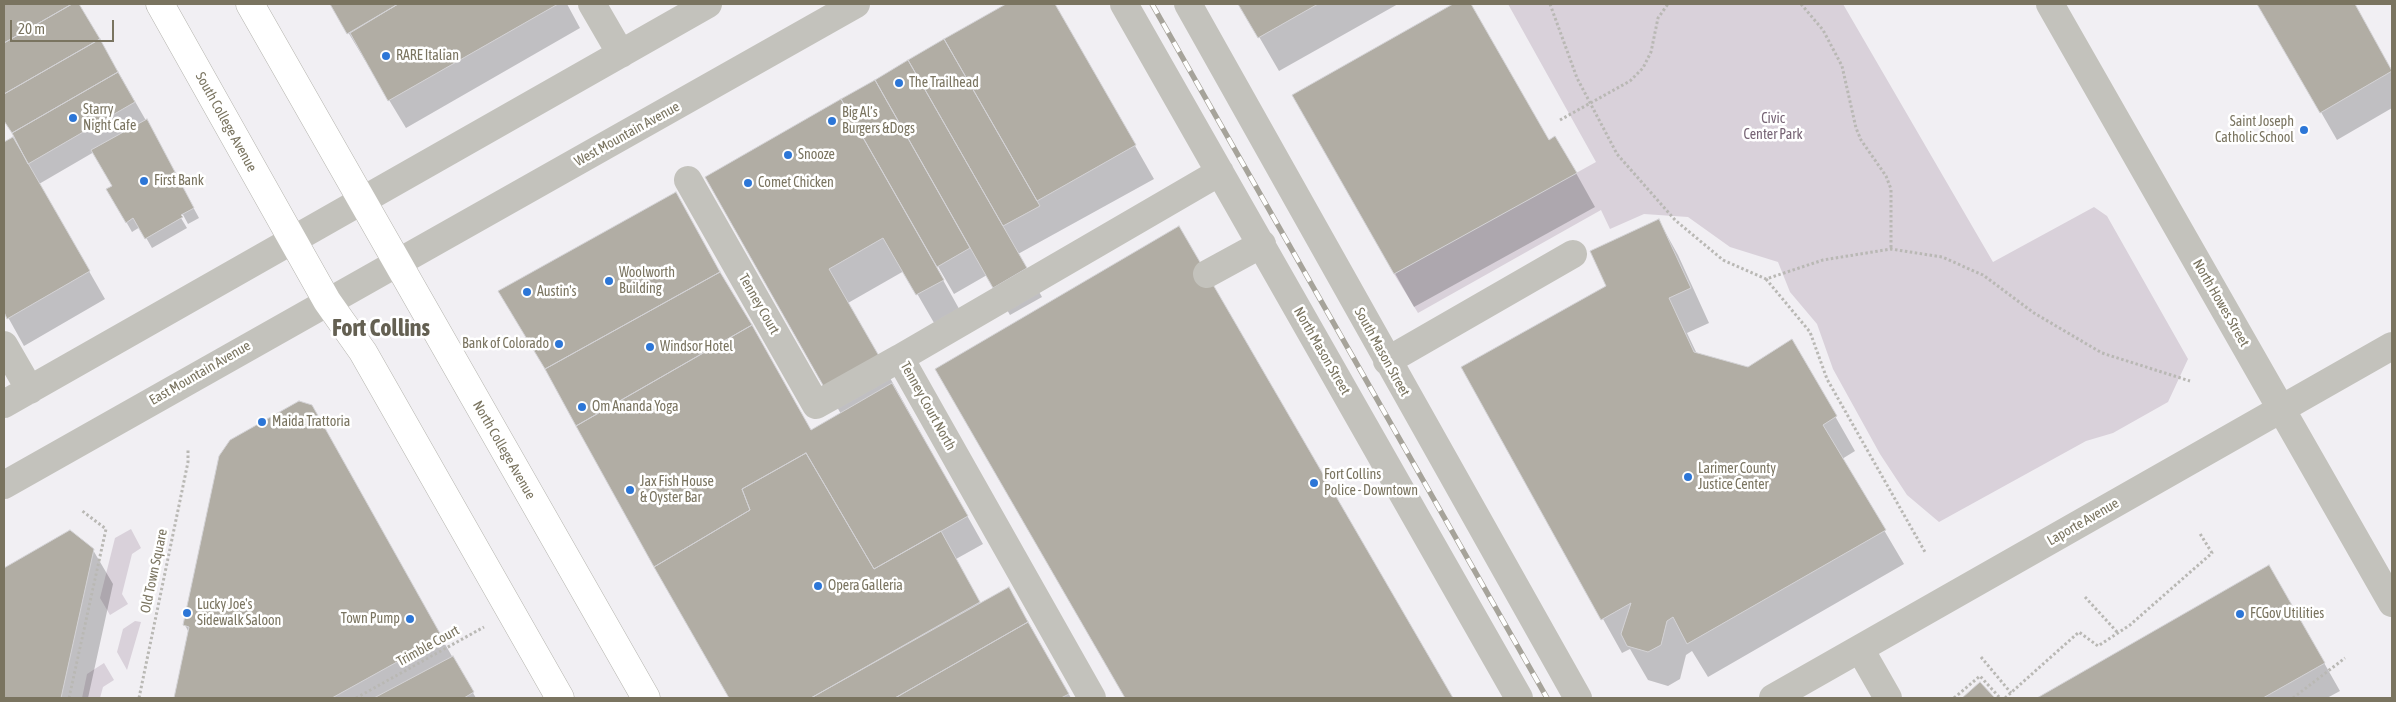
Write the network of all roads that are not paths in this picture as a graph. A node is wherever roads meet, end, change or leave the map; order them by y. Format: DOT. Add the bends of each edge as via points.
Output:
graph roads {
  1 [pos="160,4"];
  2 [pos="250,4"];
  3 [pos="592,4"];
  4 [pos="708,4"];
  5 [pos="856,4"];
  6 [pos="1124,4"];
  7 [pos="1188,4"];
  8 [pos="2050,4"];
  9 [pos="621,54"];
  10 [pos="1220,172"];
  11 [pos="688,180"];
  12 [pos="363,201"];
  13 [pos="293,240"];
  14 [pos="1262,244"];
  15 [pos="1573,254"];
  16 [pos="397,262"];
  17 [pos="1207,274"];
  18 [pos="327,302"];
  19 [pos="4,345"];
  20 [pos="2392,346"];
  21 [pos="900,358"];
  22 [pos="1387,361"];
  23 [pos="30,390"];
  24 [pos="4,404"];
  25 [pos="2281,409"];
  26 [pos="4,486"];
  27 [pos="2391,598"];
  28 [pos="1860,649"];
  29 [pos="560,698"];
  30 [pos="646,698"];
  31 [pos="1092,698"];
  32 [pos="1519,698"];
  33 [pos="1578,698"];
  34 [pos="1773,698"];
  35 [pos="1888,698"];
  1 -- 13 [label="highway, South College Avenue"];
  2 -- 12 [label="highway"];
  3 -- 9 [label="street"];
  4 -- 9 [label="street"];
  5 -- 16 [label="street, West Mountain Avenue"];
  6 -- 10 [label="street, North Mason Street"];
  7 -- 22 [label="street, South Mason Street"];
  8 -- 25 [label="street, North Howes Street"];
  9 -- 12 [label="street"];
  10 -- 14 [label="street, North Mason Street"];
  10 -- 21 [label="street, Tenney Court North"];
  11 -- 21 [label="street, Tenney Court" via="816,405"];
  12 -- 13 [label="street"];
  12 -- 16 [label="highway, North College Avenue"];
  13 -- 18 [label="highway"];
  13 -- 23 [label="street"];
  14 -- 17 [label="street"];
  14 -- 32 [label="street, North Mason Street"];
  15 -- 22 [label="street"];
  16 -- 18 [label="street, East Mountain Avenue"];
  16 -- 30 [label="highway, North College Avenue"];
  18 -- 26 [label="street, East Mountain Avenue"];
  18 -- 29 [label="highway" via="362,352"];
  19 -- 23 [label="street"];
  20 -- 25 [label="street, Laporte Avenue"];
  21 -- 31 [label="street, Tenney Court North"];
  22 -- 33 [label="street, South Mason Street"];
  23 -- 24 [label="street"];
  25 -- 27 [label="street, North Howes Street"];
  25 -- 28 [label="street, Laporte Avenue"];
  28 -- 34 [label="street, Laporte Avenue"];
  28 -- 35 [label="street"];
}
